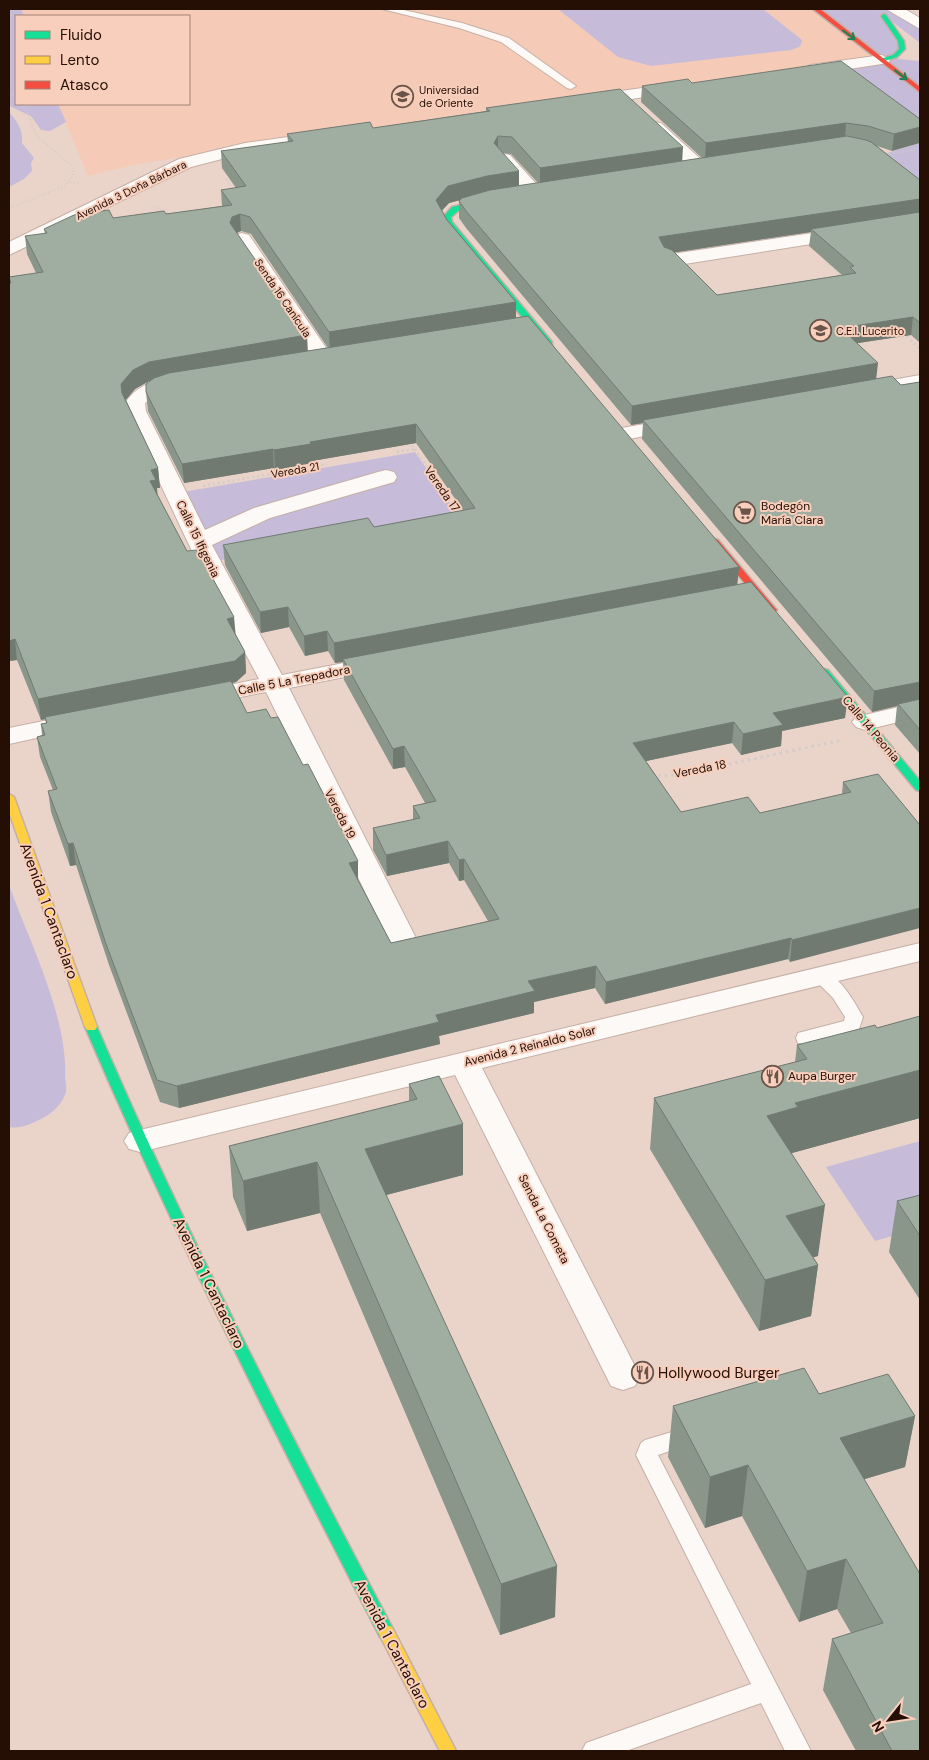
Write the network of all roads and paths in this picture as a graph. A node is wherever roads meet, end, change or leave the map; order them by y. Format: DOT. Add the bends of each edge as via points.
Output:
graph roads {
  1 [pos="387,9"];
  2 [pos="816,9"];
  3 [pos="875,9"];
  4 [pos="889,12"];
  5 [pos="917,31"];
  6 [pos="882,60"];
  7 [pos="907,60"];
  8 [pos="790,73"];
  9 [pos="691,87"];
  10 [pos="920,90"];
  11 [pos="573,94"];
  12 [pos="622,96"];
  13 [pos="22,105"];
  14 [pos="339,134"];
  15 [pos="920,149"];
  16 [pos="886,154"];
  17 [pos="210,156"];
  18 [pos="504,159"];
  19 [pos="705,167"];
  20 [pos="682,171"];
  21 [pos="235,192"];
  22 [pos="533,192"];
  23 [pos="120,194"];
  24 [pos="506,197"];
  25 [pos="9,208"];
  26 [pos="180,217"];
  27 [pos="920,222"];
  28 [pos="242,239"];
  29 [pos="802,240"];
  30 [pos="9,249"];
  31 [pos="672,260"];
  32 [pos="850,285"];
  33 [pos="899,330"];
  34 [pos="920,349"];
  35 [pos="555,352"];
  36 [pos="323,358"];
  37 [pos="204,378"];
  38 [pos="920,381"];
  39 [pos="844,395"];
  40 [pos="702,420"];
  41 [pos="623,433"];
  42 [pos="405,436"];
  43 [pos="420,442"];
  44 [pos="411,444"];
  45 [pos="414,449"];
  46 [pos="395,452"];
  47 [pos="328,464"];
  48 [pos="386,477"];
  49 [pos="175,491"];
  50 [pos="463,518"];
  51 [pos="705,530"];
  52 [pos="200,542"];
  53 [pos="756,592"];
  54 [pos="728,597"];
  55 [pos="780,619"];
  56 [pos="400,659"];
  57 [pos="815,662"];
  58 [pos="274,683"];
  59 [pos="180,702"];
  60 [pos="920,710"];
  61 [pos="104,718"];
  62 [pos="870,728"];
  63 [pos="9,736"];
  64 [pos="646,773"];
  65 [pos="663,776"];
  66 [pos="661,784"];
  67 [pos="920,788"];
  68 [pos="9,797"];
  69 [pos="405,944"];
  70 [pos="920,952"];
  71 [pos="820,976"];
  72 [pos="805,1038"];
  73 [pos="464,1062"];
  74 [pos="140,1141"];
  75 [pos="623,1376"];
  76 [pos="710,1430"];
  77 [pos="767,1690"];
  78 [pos="448,1751"];
  79 [pos="595,1751"];
  80 [pos="798,1751"];
  1 -- 11 [label="lane" via="462,26 505,40 539,62"];
  2 -- 6 [label="street, one-way"];
  3 -- 4 [label="street"];
  4 -- 5 [label="street"];
  4 -- 6 [label="street" via="902,49 895,56"];
  6 -- 7 [label="street"];
  6 -- 8 [label="street"];
  6 -- 10 [label="street, one-way"];
  9 -- 12 [label="street"];
  11 -- 12 [label="street"];
  12 -- 19 [label="street"];
  13 -- 25 [label="path" via="36,135 72,166 74,173 65,186"];
  14 -- 17 [label="street, Avenida 3 Doña Bárbara"];
  15 -- 16 [label="path"];
  17 -- 21 [label="path"];
  17 -- 23 [label="street, Avenida 3 Doña Bárbara" via="185,163"];
  18 -- 22 [label="street"];
  19 -- 20 [label="street"];
  23 -- 26 [label="path"];
  23 -- 30 [label="street, Avenida 3 Doña Bárbara"];
  24 -- 35 [label="street" via="455,209 446,217 523,326"];
  27 -- 29 [label="street"];
  28 -- 36 [label="street, Senda 16 Canícula"];
  29 -- 31 [label="street"];
  29 -- 32 [label="path"];
  33 -- 34 [label="path"];
  37 -- 49 [label="street, Calle 15 Ifigenia" via="163,386 144,393 135,403"];
  38 -- 39 [label="street"];
  40 -- 41 [label="street"];
  42 -- 44 [label="path, Vereda 17"];
  43 -- 44 [label="path"];
  44 -- 45 [label="path, Vereda 17"];
  45 -- 46 [label="path"];
  45 -- 50 [label="path, Vereda 17"];
  47 -- 49 [label="path, Vereda 21"];
  48 -- 52 [label="street" via="262,513"];
  49 -- 52 [label="street, Calle 15 Ifigenia"];
  51 -- 53 [label="street"];
  52 -- 58 [label="street, Calle 15 Ifigenia"];
  53 -- 54 [label="street"];
  53 -- 55 [label="street"];
  56 -- 58 [label="street, Calle 5 La Trepadora"];
  57 -- 62 [label="street, Calle 14 Peonia"];
  58 -- 59 [label="street, Calle 5 La Trepadora"];
  58 -- 69 [label="street, Vereda 19"];
  60 -- 62 [label="street"];
  61 -- 63 [label="street"];
  62 -- 65 [label="path, Vereda 18"];
  62 -- 67 [label="street, Calle 14 Peonia"];
  64 -- 65 [label="path, Vereda 18"];
  65 -- 66 [label="path"];
  68 -- 74 [label="street, Avenida 1 Cantaclaro" via="88,1020"];
  70 -- 71 [label="street, Avenida 2 Reinaldo Solar"];
  71 -- 72 [label="lane" via="840,994 854,1017 852,1025"];
  71 -- 73 [label="street, Avenida 2 Reinaldo Solar"];
  73 -- 74 [label="street, Avenida 2 Reinaldo Solar"];
  73 -- 75 [label="street, Senda La Cometa"];
  74 -- 78 [label="street, Avenida 1 Cantaclaro" via="283,1435"];
  76 -- 77 [label="lane" via="653,1446 647,1455"];
  77 -- 79 [label="lane"];
  77 -- 80 [label="lane"];
}
